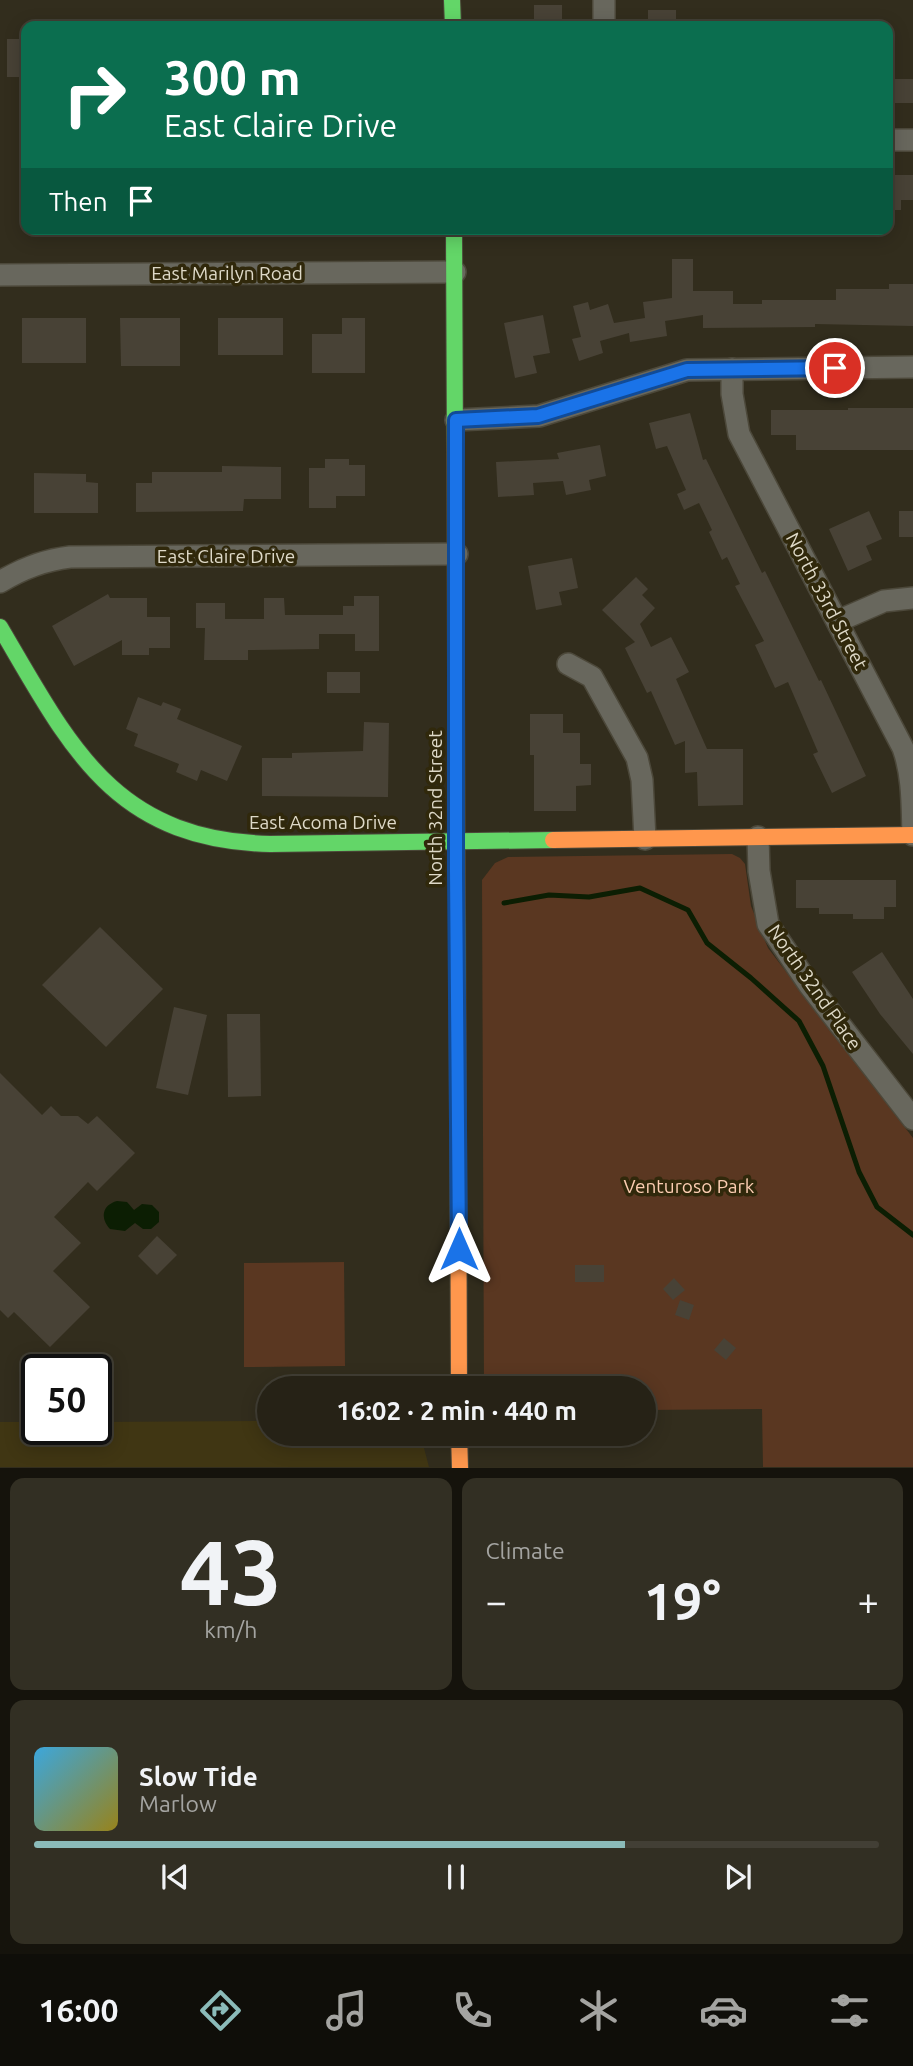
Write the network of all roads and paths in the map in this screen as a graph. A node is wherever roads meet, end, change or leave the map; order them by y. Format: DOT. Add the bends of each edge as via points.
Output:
graph roads {
  1 [pos="452,0"];
  2 [pos="604,0"];
  3 [pos="453,21"];
  4 [pos="604,21"];
  5 [pos="913,140"];
  6 [pos="893,141"];
  7 [pos="454,235"];
  8 [pos="455,272"];
  9 [pos="0,275"];
  10 [pos="913,366"];
  11 [pos="732,369"];
  12 [pos="456,420"];
  13 [pos="457,554"];
  14 [pos="0,582"];
  15 [pos="913,598"];
  16 [pos="838,621"];
  17 [pos="0,627"];
  18 [pos="568,664"];
  19 [pos="913,835"];
  20 [pos="758,838"];
  21 [pos="645,839"];
  22 [pos="456,842"];
  23 [pos="913,1119"];
  24 [pos="459,1376"];
  25 [pos="459,1446"];
  26 [pos="460,1468"];
  1 -- 3 [label="main road"];
  2 -- 4 [label="street"];
  5 -- 6 [label="street"];
  7 -- 8 [label="main road, North 32nd Street"];
  8 -- 9 [label="street, East Marilyn Road"];
  8 -- 12 [label="main road, North 32nd Street"];
  10 -- 11 [label="street"];
  11 -- 12 [label="street" via="687,370 538,416"];
  11 -- 16 [label="street, North 33rd Street" via="739,434"];
  12 -- 13 [label="main road, North 32nd Street"];
  13 -- 14 [label="street, East Claire Drive" via="71,557 34,564"];
  13 -- 22 [label="main road, North 32nd Street"];
  15 -- 16 [label="street" via="884,601"];
  16 -- 19 [label="street, North 33rd Street" via="888,715 909,766"];
  17 -- 22 [label="main road, East Acoma Drive" via="79,755 121,796 162,821 247,844"];
  18 -- 21 [label="street" via="592,677 637,758"];
  19 -- 20 [label="main road, East Acoma Drive"];
  20 -- 21 [label="main road, East Acoma Drive"];
  20 -- 23 [label="street, North 32nd Place" via="768,924"];
  21 -- 22 [label="main road, East Acoma Drive"];
  22 -- 24 [label="main road, North 32nd Street"];
  25 -- 26 [label="main road"];
}
